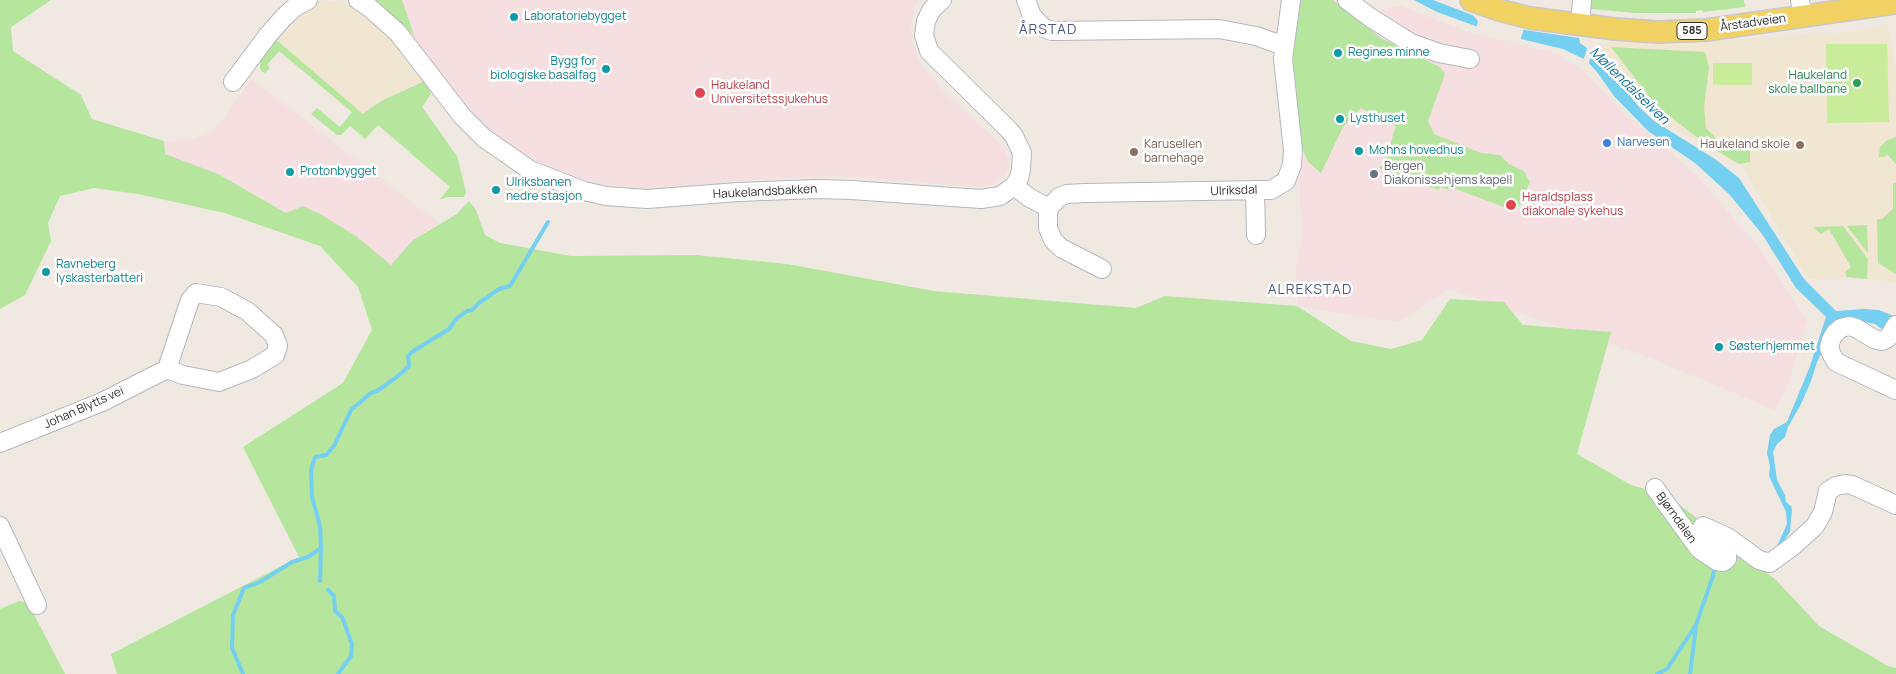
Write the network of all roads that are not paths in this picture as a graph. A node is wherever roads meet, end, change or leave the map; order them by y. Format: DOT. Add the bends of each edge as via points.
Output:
graph roads {
  1 [pos="308,0"];
  2 [pos="358,0"];
  3 [pos="942,0"];
  4 [pos="1026,0"];
  5 [pos="1291,0"];
  6 [pos="1347,0"];
  7 [pos="1471,0"];
  8 [pos="1582,0"];
  9 [pos="1896,3"];
  10 [pos="1801,8"];
  11 [pos="1580,25"];
  12 [pos="1284,46"];
  13 [pos="1470,59"];
  14 [pos="233,82"];
  15 [pos="1014,186"];
  16 [pos="1256,190"];
  17 [pos="1049,208"];
  18 [pos="1256,236"];
  19 [pos="1102,269"];
  20 [pos="1892,331"];
  21 [pos="167,369"];
  22 [pos="1896,390"];
  23 [pos="0,444"];
  24 [pos="1655,488"];
  25 [pos="1896,505"];
  26 [pos="0,526"];
  27 [pos="37,605"];
  1 -- 14 [label="street" via="284,17"];
  2 -- 15 [label="street, Haukelandsbakken" via="398,33 462,116 484,138 530,170 584,191 647,199 817,189 981,199 1000,196"];
  3 -- 15 [label="street" via="926,21 926,44 935,58 1014,136 1022,153 1019,178"];
  4 -- 12 [label="street" via="1032,16 1052,31 1219,29 1256,36"];
  5 -- 12 [label="street, Ulriksdal"];
  6 -- 13 [label="street" via="1411,43"];
  7 -- 11 [label="main road, Årstadveien / 585" via="1518,15"];
  8 -- 11 [label="street"];
  9 -- 10 [label="main road, Årstadveien / 585"];
  10 -- 11 [label="main road, Årstadveien / 585" via="1706,30 1634,31"];
  12 -- 16 [label="street, Ulriksdal" via="1294,150 1292,165 1286,181 1271,190"];
  15 -- 17 [label="street"];
  16 -- 17 [label="street, Ulriksdal" via="1068,194 1059,197"];
  16 -- 18 [label="street"];
  17 -- 19 [label="street" via="1048,228 1053,240 1060,248"];
  20 -- 22 [label="street" via="1880,340 1856,328 1841,328 1830,340 1830,348 1836,362"];
  21 -- 21 [label="street" via="190,300 196,293 220,297 247,311 271,331 278,342 277,352 272,358 219,382"];
  21 -- 23 [label="street, Johan Blytts vei" via="102,402"];
  24 -- 25 [label="street, Bjørndalen" via="1699,549 1723,562 1727,554 1703,538 1700,532 1703,526 1729,538 1759,560 1770,563 1815,526 1828,491 1836,486 1852,485"];
  26 -- 27 [label="street"];
}
